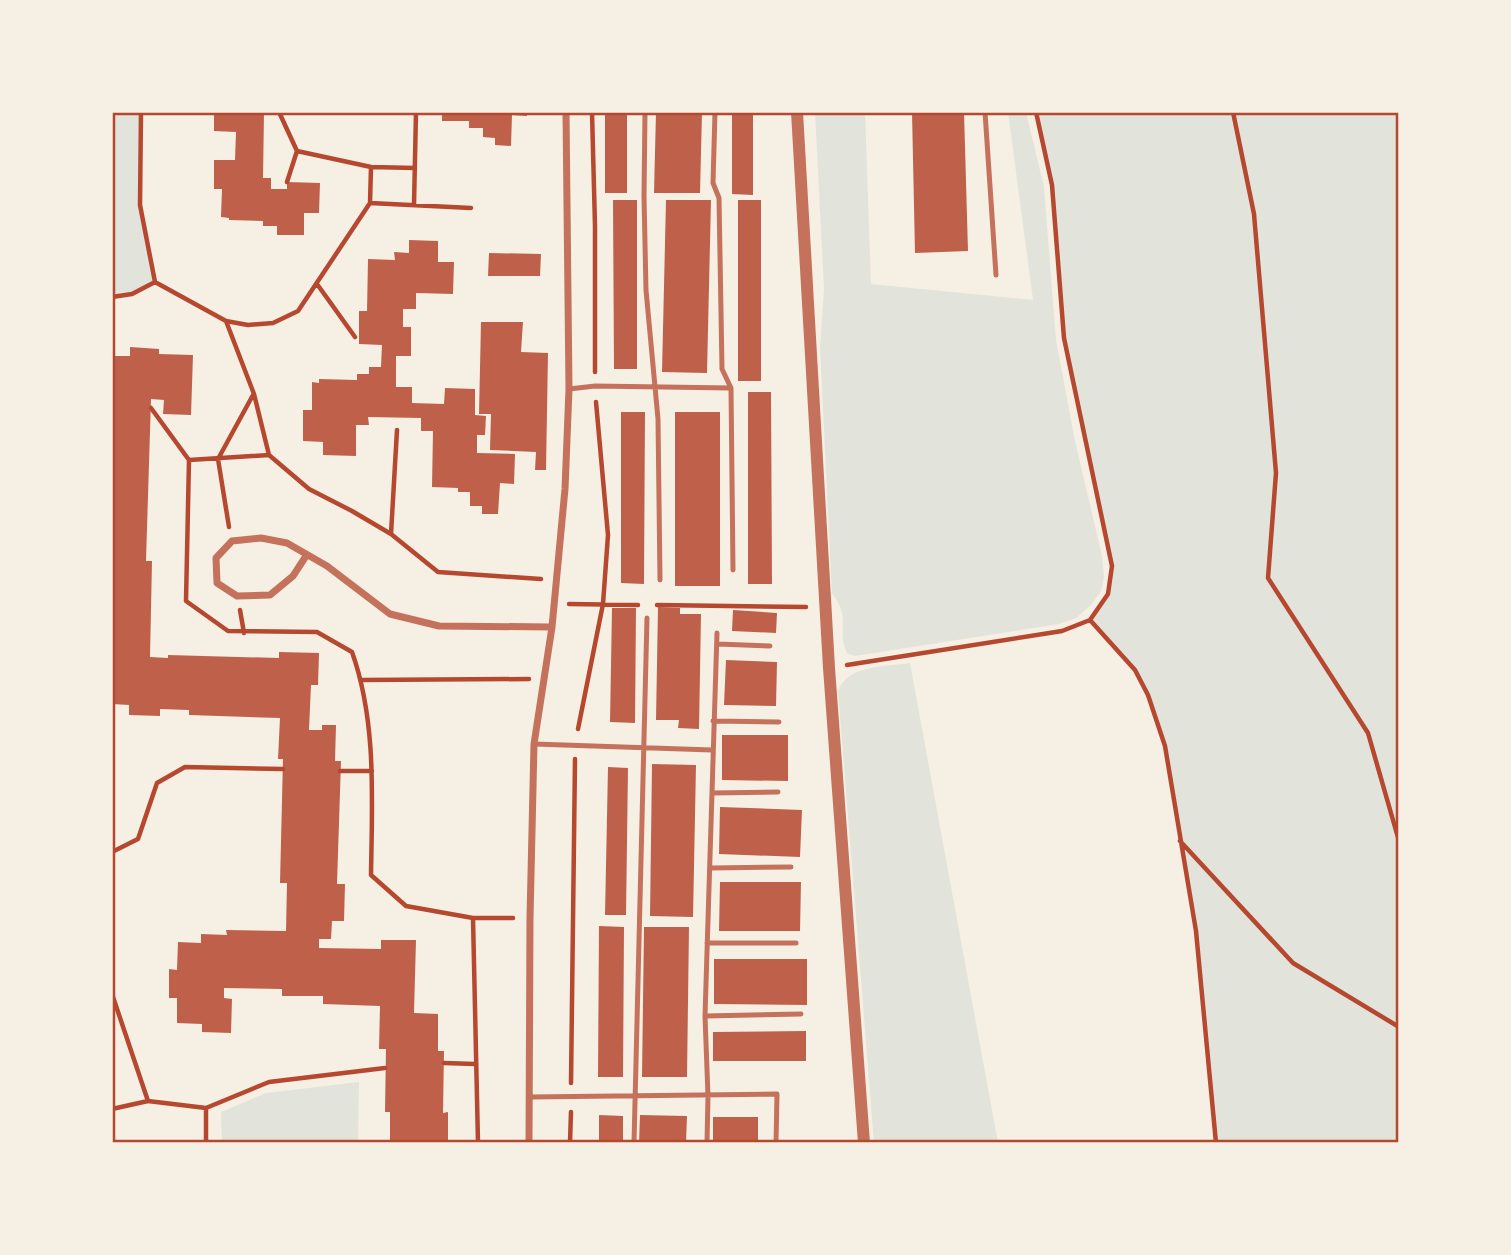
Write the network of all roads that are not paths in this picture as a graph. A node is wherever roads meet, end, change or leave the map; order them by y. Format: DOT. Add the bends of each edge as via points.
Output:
graph roads {
  1 [pos="566,112"];
  2 [pos="645,112"];
  3 [pos="715,112"];
  4 [pos="797,112"];
  5 [pos="985,112"];
  6 [pos="996,275"];
  7 [pos="654,387"];
  8 [pos="731,388"];
  9 [pos="569,389"];
  10 [pos="306,556"];
  11 [pos="733,570"];
  12 [pos="660,580"];
  13 [pos="647,618"];
  14 [pos="552,627"];
  15 [pos="717,633"];
  16 [pos="717,645"];
  17 [pos="770,646"];
  18 [pos="713,721"];
  19 [pos="779,722"];
  20 [pos="534,744"];
  21 [pos="644,747"];
  22 [pos="712,750"];
  23 [pos="778,792"];
  24 [pos="712,793"];
  25 [pos="791,867"];
  26 [pos="710,868"];
  27 [pos="708,943"];
  28 [pos="796,943"];
  29 [pos="801,1014"];
  30 [pos="705,1016"];
  31 [pos="708,1096"];
  32 [pos="530,1097"];
  33 [pos="636,1097"];
  34 [pos="528,1143"];
  35 [pos="634,1143"];
  36 [pos="707,1143"];
  37 [pos="776,1143"];
  38 [pos="864,1143"];
  1 -- 9 [label="street"];
  2 -- 7 [label="lane" via="646,290"];
  3 -- 8 [label="lane" via="713,183 719,198 722,369"];
  4 -- 38 [label="street" via="825,608"];
  5 -- 6 [label="lane"];
  7 -- 8 [label="lane"];
  7 -- 9 [label="lane"];
  7 -- 12 [label="lane"];
  8 -- 11 [label="lane"];
  9 -- 14 [label="street"];
  10 -- 10 [label="street" via="288,543 261,538 232,541 216,558 217,583 237,596 270,595 293,576"];
  10 -- 14 [label="street" via="327,566 390,614 439,625"];
  13 -- 21 [label="lane"];
  14 -- 20 [label="street"];
  15 -- 16 [label="lane"];
  16 -- 17 [label="lane"];
  16 -- 18 [label="lane"];
  18 -- 19 [label="lane"];
  18 -- 22 [label="lane"];
  20 -- 21 [label="lane"];
  20 -- 32 [label="street"];
  21 -- 22 [label="lane"];
  21 -- 33 [label="lane"];
  22 -- 24 [label="lane"];
  23 -- 24 [label="lane"];
  24 -- 26 [label="lane"];
  25 -- 26 [label="lane"];
  26 -- 27 [label="lane"];
  27 -- 28 [label="lane"];
  27 -- 30 [label="lane"];
  29 -- 30 [label="lane"];
  30 -- 31 [label="lane"];
  31 -- 33 [label="lane"];
  31 -- 36 [label="lane"];
  31 -- 37 [label="lane" via="777,1094"];
  32 -- 33 [label="lane"];
  32 -- 34 [label="street"];
  33 -- 35 [label="lane"];
}
